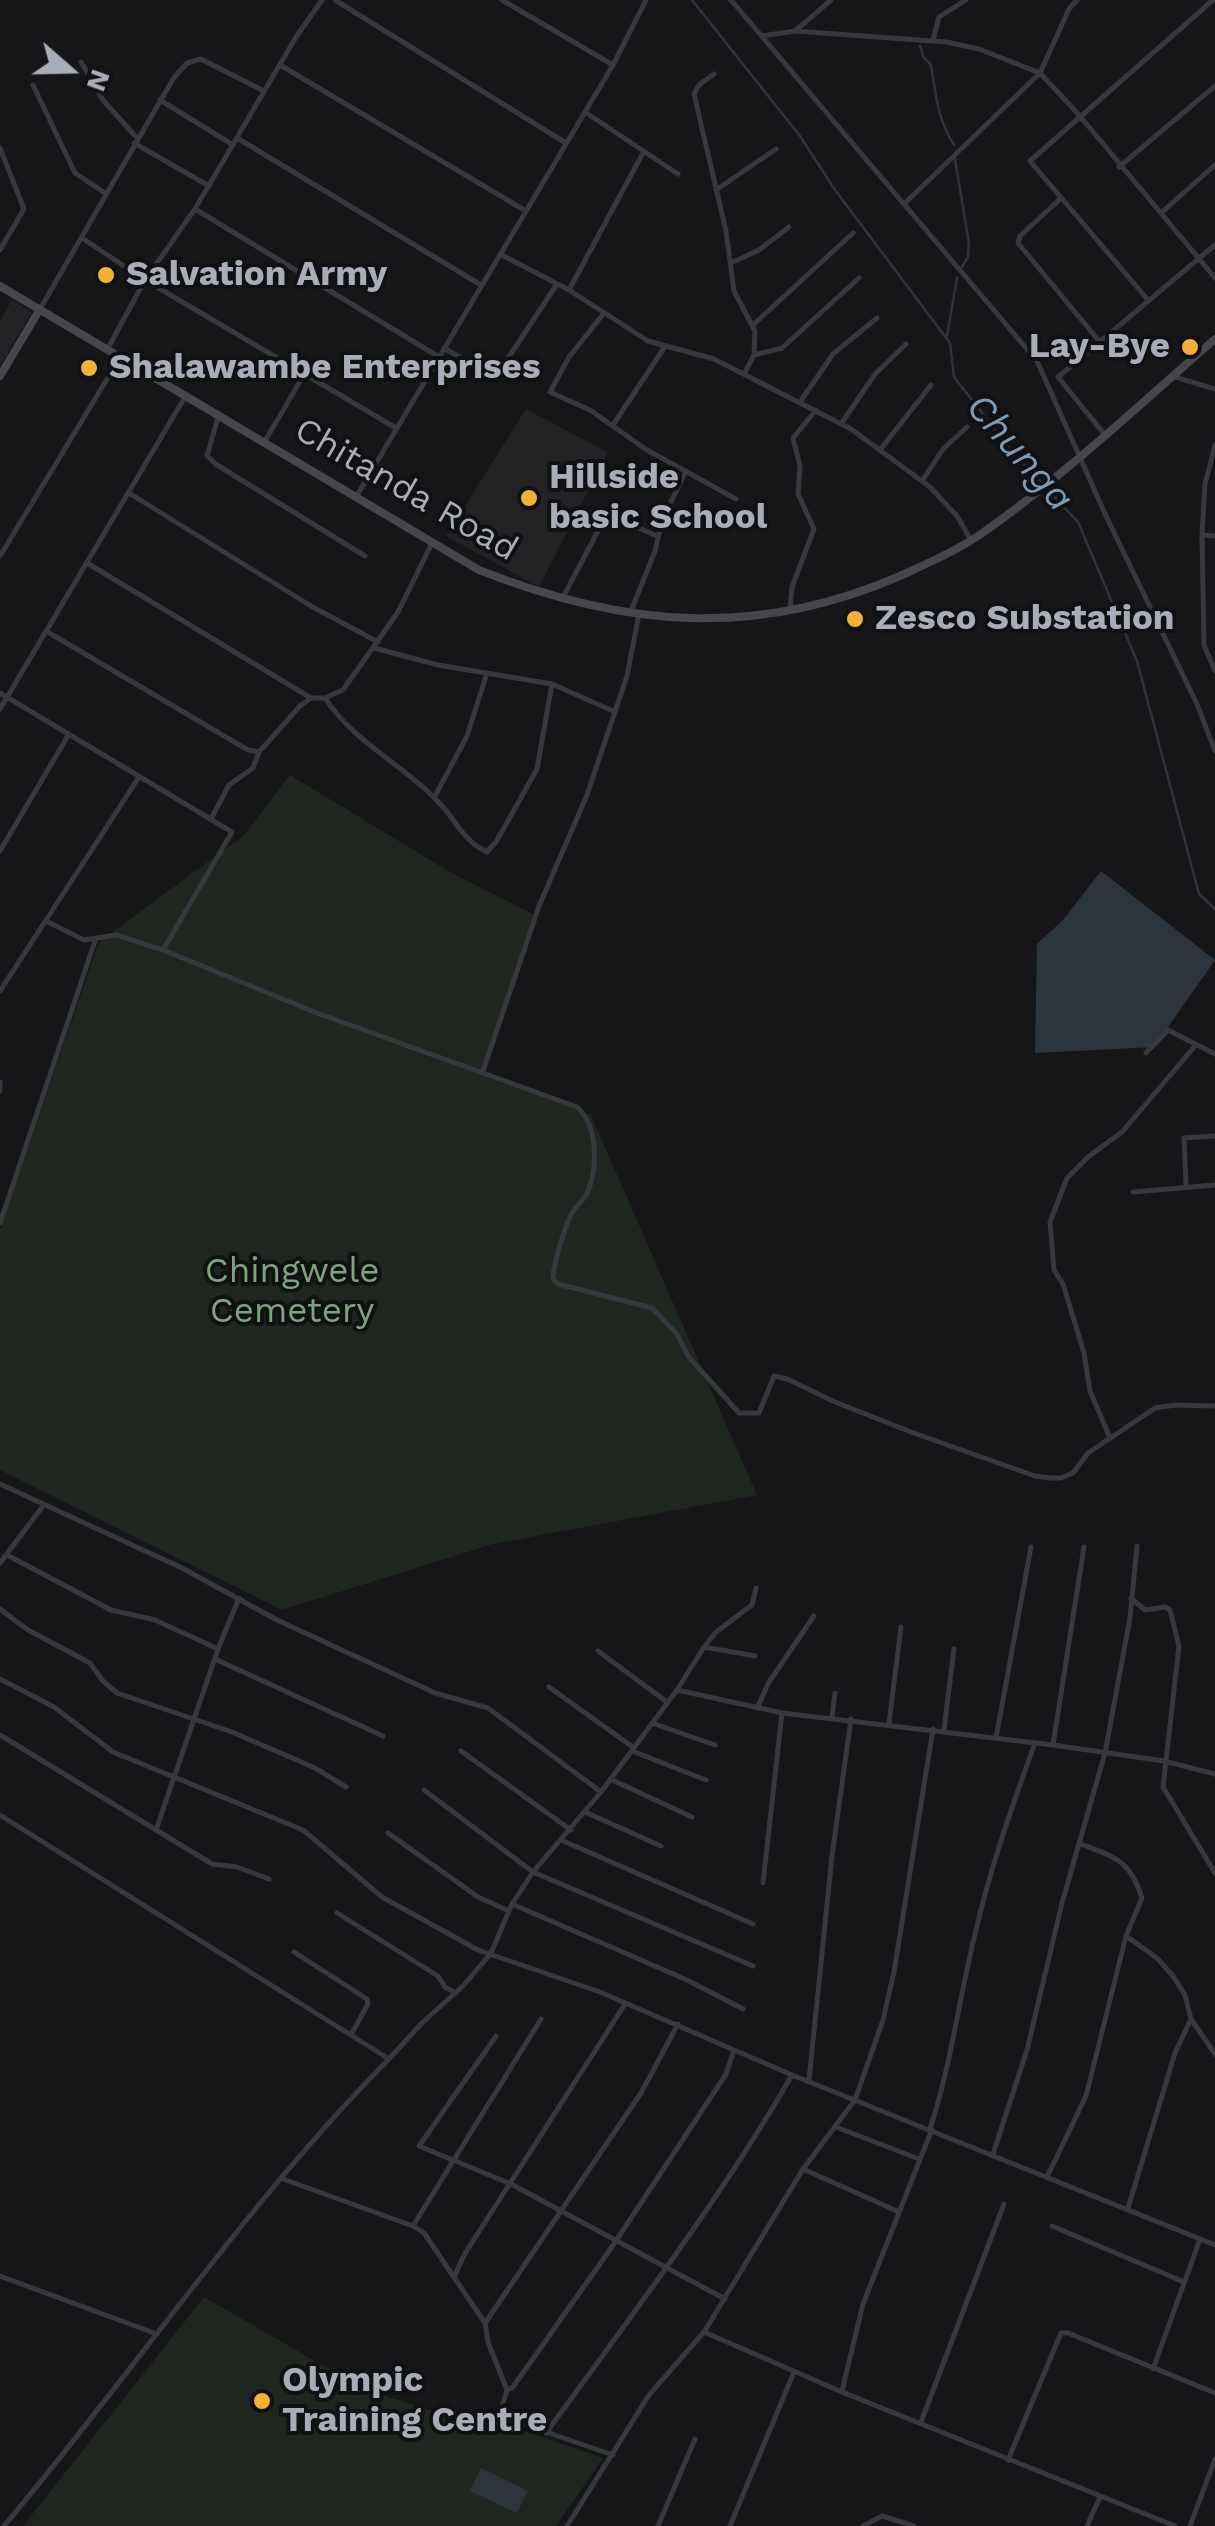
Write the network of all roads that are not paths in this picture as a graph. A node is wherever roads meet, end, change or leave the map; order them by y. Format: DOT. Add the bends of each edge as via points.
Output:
graph roads {
  1 [pos="322,0"];
  2 [pos="335,0"];
  3 [pos="502,0"];
  4 [pos="646,0"];
  5 [pos="731,0"];
  6 [pos="831,0"];
  7 [pos="966,0"];
  8 [pos="1076,0"];
  9 [pos="1213,0"];
  10 [pos="795,31"];
  11 [pos="762,36"];
  12 [pos="933,40"];
  13 [pos="80,62"];
  14 [pos="280,64"];
  15 [pos="612,66"];
  16 [pos="1040,73"];
  17 [pos="714,74"];
  18 [pos="33,85"];
  19 [pos="1215,86"];
  20 [pos="264,92"];
  21 [pos="160,100"];
  22 [pos="585,112"];
  23 [pos="1079,115"];
  24 [pos="237,138"];
  25 [pos="135,140"];
  26 [pos="566,143"];
  27 [pos="233,145"];
  28 [pos="0,148"];
  29 [pos="776,149"];
  30 [pos="644,151"];
  31 [pos="1215,165"];
  32 [pos="1120,167"];
  33 [pos="678,174"];
  34 [pos="209,186"];
  35 [pos="716,190"];
  36 [pos="104,193"];
  37 [pos="1060,200"];
  38 [pos="906,203"];
  39 [pos="195,209"];
  40 [pos="526,211"];
  41 [pos="1160,214"];
  42 [pos="789,226"];
  43 [pos="853,232"];
  44 [pos="82,238"];
  45 [pos="1215,245"];
  46 [pos="0,250"];
  47 [pos="500,254"];
  48 [pos="1198,259"];
  49 [pos="731,262"];
  50 [pos="860,278"];
  51 [pos="1215,278"];
  52 [pos="145,280"];
  53 [pos="558,284"];
  54 [pos="481,285"];
  55 [pos="0,286"];
  56 [pos="569,290"];
  57 [pos="1148,300"];
  58 [pos="40,309"];
  59 [pos="604,313"];
  60 [pos="877,318"];
  61 [pos="752,325"];
  62 [pos="1215,339"];
  63 [pos="1099,341"];
  64 [pos="906,344"];
  65 [pos="108,348"];
  66 [pos="444,348"];
  67 [pos="665,348"];
  68 [pos="754,355"];
  69 [pos="121,356"];
  70 [pos="439,357"];
  71 [pos="304,373"];
  72 [pos="744,374"];
  73 [pos="0,376"];
  74 [pos="1172,376"];
  75 [pos="932,385"];
  76 [pos="1215,388"];
  77 [pos="187,395"];
  78 [pos="800,402"];
  79 [pos="816,410"];
  80 [pos="218,414"];
  81 [pos="841,424"];
  82 [pos="614,425"];
  83 [pos="967,427"];
  84 [pos="396,428"];
  85 [pos="1105,435"];
  86 [pos="264,441"];
  87 [pos="1215,445"];
  88 [pos="880,450"];
  89 [pos="1082,455"];
  90 [pos="686,472"];
  91 [pos="922,481"];
  92 [pos="130,493"];
  93 [pos="356,497"];
  94 [pos="736,499"];
  95 [pos="1202,535"];
  96 [pos="657,536"];
  97 [pos="1215,536"];
  98 [pos="433,540"];
  99 [pos="971,540"];
  100 [pos="0,556"];
  101 [pos="364,556"];
  102 [pos="87,562"];
  103 [pos="562,600"];
  104 [pos="792,612"];
  105 [pos="634,615"];
  106 [pos="46,631"];
  107 [pos="376,645"];
  108 [pos="1215,671"];
  109 [pos="488,673"];
  110 [pos="552,684"];
  111 [pos="4,695"];
  112 [pos="312,698"];
  113 [pos="326,698"];
  114 [pos="0,709"];
  115 [pos="614,711"];
  116 [pos="69,734"];
  117 [pos="1215,751"];
  118 [pos="260,752"];
  119 [pos="139,777"];
  120 [pos="434,798"];
  121 [pos="211,819"];
  122 [pos="0,851"];
  123 [pos="46,921"];
  124 [pos="96,938"];
  125 [pos="163,950"];
  126 [pos="0,990"];
  127 [pos="1195,1046"];
  128 [pos="1146,1053"];
  129 [pos="1215,1054"];
  130 [pos="483,1071"];
  131 [pos="0,1082"];
  132 [pos="0,1091"];
  133 [pos="1215,1136"];
  134 [pos="1186,1185"];
  135 [pos="1215,1185"];
  136 [pos="1132,1192"];
  137 [pos="0,1223"];
  138 [pos="1215,1406"];
  139 [pos="1110,1438"];
  140 [pos="0,1484"];
  141 [pos="44,1506"];
  142 [pos="1138,1546"];
  143 [pos="1031,1547"];
  144 [pos="1084,1547"];
  145 [pos="7,1554"];
  146 [pos="0,1563"];
  147 [pos="756,1588"];
  148 [pos="238,1598"];
  149 [pos="1130,1598"];
  150 [pos="0,1609"];
  151 [pos="814,1616"];
  152 [pos="901,1626"];
  153 [pos="704,1647"];
  154 [pos="218,1648"];
  155 [pos="954,1649"];
  156 [pos="598,1651"];
  157 [pos="754,1656"];
  158 [pos="215,1659"];
  159 [pos="0,1679"];
  160 [pos="549,1687"];
  161 [pos="677,1690"];
  162 [pos="835,1693"];
  163 [pos="667,1702"];
  164 [pos="757,1708"];
  165 [pos="782,1713"];
  166 [pos="832,1717"];
  167 [pos="195,1718"];
  168 [pos="851,1718"];
  169 [pos="652,1723"];
  170 [pos="889,1723"];
  171 [pos="933,1728"];
  172 [pos="944,1730"];
  173 [pos="0,1736"];
  174 [pos="383,1736"];
  175 [pos="996,1738"];
  176 [pos="1034,1743"];
  177 [pos="715,1745"];
  178 [pos="1053,1745"];
  179 [pos="633,1749"];
  180 [pos="461,1751"];
  181 [pos="1105,1753"];
  182 [pos="1164,1761"];
  183 [pos="174,1774"];
  184 [pos="1215,1774"];
  185 [pos="610,1779"];
  186 [pos="706,1780"];
  187 [pos="346,1787"];
  188 [pos="424,1790"];
  189 [pos="601,1792"];
  190 [pos="585,1812"];
  191 [pos="0,1816"];
  192 [pos="692,1817"];
  193 [pos="156,1830"];
  194 [pos="570,1830"];
  195 [pos="388,1834"];
  196 [pos="561,1840"];
  197 [pos="1081,1844"];
  198 [pos="662,1846"];
  199 [pos="533,1872"];
  200 [pos="1215,1873"];
  201 [pos="270,1879"];
  202 [pos="763,1883"];
  203 [pos="511,1908"];
  204 [pos="337,1912"];
  205 [pos="753,1924"];
  206 [pos="1126,1936"];
  207 [pos="294,1952"];
  208 [pos="491,1953"];
  209 [pos="753,1966"];
  210 [pos="456,1993"];
  211 [pos="626,2004"];
  212 [pos="742,2009"];
  213 [pos="1192,2018"];
  214 [pos="541,2020"];
  215 [pos="678,2024"];
  216 [pos="352,2033"];
  217 [pos="496,2036"];
  218 [pos="734,2050"];
  219 [pos="1215,2054"];
  220 [pos="389,2059"];
  221 [pos="792,2076"];
  222 [pos="810,2080"];
  223 [pos="855,2100"];
  224 [pos="836,2127"];
  225 [pos="931,2129"];
  226 [pos="993,2154"];
  227 [pos="919,2159"];
  228 [pos="452,2162"];
  229 [pos="803,2169"];
  230 [pos="1048,2176"];
  231 [pos="283,2179"];
  232 [pos="510,2184"];
  233 [pos="1004,2204"];
  234 [pos="1128,2208"];
  235 [pos="562,2212"];
  236 [pos="899,2212"];
  237 [pos="413,2226"];
  238 [pos="1052,2226"];
  239 [pos="1200,2239"];
  240 [pos="616,2241"];
  241 [pos="1215,2245"];
  242 [pos="667,2268"];
  243 [pos="456,2275"];
  244 [pos="0,2276"];
  245 [pos="1184,2282"];
  246 [pos="725,2299"];
  247 [pos="485,2324"];
  248 [pos="704,2332"];
  249 [pos="156,2334"];
  250 [pos="1153,2369"];
  251 [pos="794,2372"];
  252 [pos="507,2390"];
  253 [pos="842,2392"];
  254 [pos="1215,2393"];
  255 [pos="920,2422"];
  256 [pos="546,2433"];
  257 [pos="695,2439"];
  258 [pos="614,2455"];
  259 [pos="1215,2459"];
  260 [pos="1008,2460"];
  261 [pos="1100,2497"];
  262 [pos="4,2526"];
  263 [pos="567,2526"];
  264 [pos="658,2526"];
  265 [pos="730,2526"];
  266 [pos="862,2526"];
  267 [pos="914,2526"];
  268 [pos="1087,2526"];
  269 [pos="1175,2526"];
  270 [pos="1190,2526"];
  1 -- 14 [label="street"];
  2 -- 26 [label="street"];
  3 -- 15 [label="street"];
  4 -- 15 [label="street"];
  5 -- 11 [label="street"];
  6 -- 10 [label="street"];
  7 -- 12 [label="street" via="939,18"];
  8 -- 16 [label="street"];
  9 -- 23 [label="street"];
  10 -- 11 [label="street"];
  10 -- 12 [label="street"];
  11 -- 38 [label="street"];
  12 -- 16 [label="street"];
  13 -- 25 [label="street"];
  14 -- 20 [label="street"];
  14 -- 40 [label="street"];
  15 -- 22 [label="street"];
  16 -- 23 [label="street"];
  16 -- 38 [label="street"];
  17 -- 35 [label="street" via="694,94"];
  18 -- 36 [label="street" via="75,173"];
  19 -- 32 [label="street"];
  20 -- 21 [label="street" via="193,58"];
  20 -- 24 [label="street"];
  21 -- 25 [label="street"];
  21 -- 27 [label="street"];
  22 -- 26 [label="street"];
  22 -- 30 [label="street"];
  23 -- 32 [label="street"];
  23 -- 37 [label="street" via="1030,161"];
  24 -- 27 [label="street"];
  24 -- 54 [label="street"];
  25 -- 34 [label="street"];
  25 -- 36 [label="street"];
  26 -- 40 [label="street"];
  27 -- 34 [label="street"];
  28 -- 46 [label="street" via="24,209"];
  29 -- 35 [label="street"];
  30 -- 33 [label="street"];
  30 -- 56 [label="street"];
  31 -- 41 [label="street"];
  32 -- 41 [label="street"];
  34 -- 39 [label="street"];
  35 -- 49 [label="street"];
  36 -- 44 [label="street"];
  37 -- 57 [label="street"];
  37 -- 63 [label="street" via="1018,243"];
  38 -- 89 [label="street" via="1037,361"];
  39 -- 52 [label="street"];
  39 -- 70 [label="street"];
  40 -- 47 [label="street"];
  41 -- 48 [label="street"];
  42 -- 49 [label="street"];
  43 -- 61 [label="street"];
  44 -- 52 [label="street"];
  44 -- 58 [label="street"];
  45 -- 48 [label="street"];
  47 -- 53 [label="street"];
  47 -- 54 [label="street"];
  48 -- 51 [label="street"];
  48 -- 57 [label="street"];
  49 -- 61 [label="street" via="734,291"];
  50 -- 68 [label="street" via="787,344"];
  52 -- 65 [label="street"];
  52 -- 71 [label="street"];
  53 -- 56 [label="street"];
  53 -- 66 [label="street" via="495,378"];
  54 -- 66 [label="street"];
  55 -- 58 [label="street, Chitanda Road"];
  56 -- 59 [label="street"];
  57 -- 63 [label="street"];
  58 -- 65 [label="street, Chitanda Road"];
  58 -- 73 [label="street"];
  59 -- 67 [label="street"];
  59 -- 82 [label="street" via="550,390"];
  60 -- 78 [label="street" via="832,354"];
  61 -- 68 [label="street"];
  62 -- 74 [label="street, Chitanda Road"];
  63 -- 85 [label="street" via="1057,378"];
  64 -- 81 [label="street" via="875,374"];
  65 -- 69 [label="street, Chitanda Road"];
  66 -- 70 [label="street"];
  67 -- 72 [label="street" via="714,358"];
  67 -- 82 [label="street"];
  68 -- 72 [label="street"];
  69 -- 77 [label="street, Chitanda Road"];
  69 -- 100 [label="street"];
  70 -- 84 [label="street"];
  71 -- 84 [label="street"];
  71 -- 86 [label="street"];
  72 -- 78 [label="street"];
  74 -- 76 [label="street"];
  74 -- 85 [label="street, Chitanda Road"];
  75 -- 88 [label="street"];
  77 -- 80 [label="street, Chitanda Road"];
  77 -- 92 [label="street"];
  78 -- 79 [label="street"];
  79 -- 81 [label="street"];
  79 -- 104 [label="street" via="792,441 800,462 798,494 814,528 792,588"];
  80 -- 86 [label="street, Chitanda Road"];
  80 -- 101 [label="street" via="207,450 216,466"];
  81 -- 88 [label="street"];
  82 -- 90 [label="street"];
  83 -- 91 [label="street" via="942,449"];
  84 -- 93 [label="street"];
  85 -- 89 [label="street, Chitanda Road"];
  86 -- 93 [label="street, Chitanda Road"];
  87 -- 95 [label="street"];
  88 -- 91 [label="street"];
  89 -- 99 [label="street, Chitanda Road"];
  89 -- 117 [label="street"];
  90 -- 94 [label="street"];
  90 -- 96 [label="street"];
  91 -- 99 [label="street" via="958,516"];
  92 -- 102 [label="street"];
  92 -- 107 [label="street"];
  93 -- 98 [label="street, Chitanda Road"];
  95 -- 97 [label="street"];
  95 -- 108 [label="street" via="1204,645"];
  96 -- 103 [label="street" via="608,514"];
  96 -- 105 [label="street"];
  98 -- 103 [label="street, Chitanda Road" via="479,570"];
  98 -- 107 [label="street"];
  99 -- 104 [label="street, Chitanda Road" via="858,594"];
  102 -- 106 [label="street"];
  102 -- 112 [label="street"];
  103 -- 105 [label="street, Chitanda Road"];
  104 -- 105 [label="street, Chitanda Road" via="724,619"];
  105 -- 115 [label="street" via="627,676"];
  106 -- 111 [label="street"];
  106 -- 118 [label="street"];
  107 -- 109 [label="street"];
  107 -- 113 [label="street" via="342,690"];
  109 -- 110 [label="street"];
  109 -- 120 [label="street" via="462,748"];
  110 -- 115 [label="street"];
  110 -- 120 [label="street" via="537,769 491,850 470,842"];
  111 -- 114 [label="street"];
  111 -- 116 [label="street"];
  112 -- 113 [label="street"];
  112 -- 118 [label="street"];
  113 -- 120 [label="street" via="340,718"];
  115 -- 130 [label="street"];
  116 -- 119 [label="street"];
  116 -- 122 [label="street"];
  118 -- 121 [label="street" via="253,768 229,784"];
  119 -- 121 [label="street"];
  119 -- 123 [label="street"];
  121 -- 125 [label="street" via="232,832"];
  123 -- 124 [label="street" via="84,940"];
  123 -- 126 [label="street"];
  124 -- 125 [label="street" via="116,935"];
  124 -- 137 [label="street"];
  125 -- 130 [label="street"];
  127 -- 128 [label="street" via="1168,1030"];
  127 -- 129 [label="street"];
  127 -- 139 [label="street" via="1122,1132 1067,1178 1050,1222 1054,1270"];
  130 -- 139 [label="street" via="578,1107 591,1133 592,1181 570,1219 553,1278 652,1308 738,1413 758,1412 774,1376 1048,1478 1074,1473 1088,1452"];
  131 -- 132 [label="street"];
  133 -- 134 [label="street" via="1184,1138"];
  134 -- 135 [label="street"];
  134 -- 136 [label="street"];
  138 -- 139 [label="street" via="1156,1408"];
  140 -- 141 [label="street"];
  141 -- 145 [label="street"];
  141 -- 148 [label="street"];
  142 -- 149 [label="street"];
  143 -- 175 [label="street"];
  144 -- 178 [label="street"];
  145 -- 146 [label="street"];
  145 -- 154 [label="street" via="111,1610 155,1620"];
  147 -- 153 [label="street" via="752,1605"];
  148 -- 154 [label="street"];
  148 -- 189 [label="street" via="436,1693 488,1708"];
  149 -- 181 [label="street"];
  149 -- 182 [label="street" via="1144,1610 1168,1607 1179,1646"];
  150 -- 167 [label="street" via="90,1663 117,1692"];
  151 -- 164 [label="street"];
  152 -- 170 [label="street"];
  153 -- 157 [label="street"];
  153 -- 161 [label="street"];
  154 -- 158 [label="street"];
  155 -- 172 [label="street"];
  156 -- 163 [label="street"];
  158 -- 167 [label="street"];
  158 -- 174 [label="street"];
  159 -- 183 [label="street" via="54,1707 113,1752"];
  160 -- 179 [label="street"];
  161 -- 163 [label="street"];
  161 -- 164 [label="street"];
  162 -- 166 [label="street"];
  163 -- 169 [label="street"];
  164 -- 165 [label="street"];
  165 -- 166 [label="street"];
  165 -- 202 [label="street"];
  166 -- 168 [label="street"];
  167 -- 183 [label="street"];
  167 -- 187 [label="street"];
  168 -- 170 [label="street"];
  168 -- 222 [label="street"];
  169 -- 177 [label="street"];
  169 -- 179 [label="street"];
  170 -- 171 [label="street"];
  171 -- 172 [label="street"];
  171 -- 223 [label="street" via="894,1972"];
  172 -- 175 [label="street"];
  173 -- 193 [label="street"];
  175 -- 176 [label="street"];
  176 -- 178 [label="street"];
  176 -- 225 [label="street" via="993,1863"];
  178 -- 181 [label="street"];
  179 -- 185 [label="street"];
  179 -- 186 [label="street"];
  180 -- 194 [label="street"];
  181 -- 182 [label="street"];
  181 -- 197 [label="street"];
  182 -- 184 [label="street"];
  182 -- 200 [label="street" via="1165,1792"];
  183 -- 193 [label="street"];
  183 -- 208 [label="street" via="303,1830 382,1898"];
  185 -- 189 [label="street"];
  185 -- 192 [label="street"];
  188 -- 199 [label="street"];
  189 -- 190 [label="street"];
  190 -- 194 [label="street"];
  190 -- 198 [label="street"];
  191 -- 216 [label="street"];
  193 -- 201 [label="street" via="212,1864"];
  194 -- 196 [label="street"];
  195 -- 203 [label="street" via="478,1897"];
  196 -- 199 [label="street"];
  196 -- 205 [label="street"];
  197 -- 206 [label="street" via="1122,1861 1135,1877 1142,1898"];
  197 -- 226 [label="street"];
  199 -- 203 [label="street"];
  199 -- 209 [label="street"];
  203 -- 208 [label="street"];
  203 -- 212 [label="street"];
  204 -- 210 [label="street"];
  206 -- 213 [label="street" via="1174,1976"];
  206 -- 230 [label="street" via="1086,2096"];
  207 -- 216 [label="street" via="367,1999"];
  208 -- 210 [label="street"];
  208 -- 211 [label="street"];
  210 -- 220 [label="street"];
  211 -- 215 [label="street"];
  211 -- 232 [label="street"];
  213 -- 219 [label="street"];
  213 -- 234 [label="street"];
  214 -- 228 [label="street"];
  215 -- 218 [label="street"];
  215 -- 235 [label="street"];
  216 -- 220 [label="street"];
  217 -- 228 [label="street" via="419,2146"];
  218 -- 221 [label="street"];
  218 -- 240 [label="street" via="726,2074"];
  220 -- 231 [label="street"];
  221 -- 222 [label="street"];
  221 -- 242 [label="street"];
  222 -- 223 [label="street"];
  223 -- 224 [label="street"];
  223 -- 225 [label="street"];
  224 -- 227 [label="street"];
  224 -- 229 [label="street"];
  225 -- 226 [label="street"];
  225 -- 227 [label="street"];
  226 -- 230 [label="street"];
  227 -- 236 [label="street"];
  228 -- 232 [label="street"];
  228 -- 237 [label="street"];
  229 -- 236 [label="street"];
  229 -- 246 [label="street"];
  230 -- 234 [label="street"];
  231 -- 237 [label="street"];
  231 -- 249 [label="street"];
  232 -- 235 [label="street"];
  232 -- 243 [label="street"];
  233 -- 255 [label="street"];
  234 -- 239 [label="street"];
  235 -- 240 [label="street"];
  235 -- 247 [label="street"];
  236 -- 253 [label="street" via="857,2322"];
  237 -- 243 [label="street"];
  238 -- 245 [label="street"];
  239 -- 241 [label="street"];
  239 -- 245 [label="street"];
  240 -- 242 [label="street"];
  240 -- 252 [label="street"];
  242 -- 246 [label="street"];
  242 -- 256 [label="street"];
  243 -- 247 [label="street"];
  244 -- 249 [label="street"];
  245 -- 250 [label="street"];
  246 -- 248 [label="street"];
  247 -- 252 [label="street"];
  248 -- 251 [label="street"];
  248 -- 258 [label="street" via="650,2395"];
  249 -- 262 [label="street"];
  250 -- 254 [label="street"];
  250 -- 260 [label="street" via="1060,2333"];
  251 -- 253 [label="street"];
  251 -- 265 [label="street"];
  252 -- 256 [label="street" via="504,2412"];
  253 -- 255 [label="street"];
  255 -- 260 [label="street"];
  256 -- 258 [label="street"];
  257 -- 264 [label="street"];
  258 -- 263 [label="street"];
  259 -- 270 [label="street"];
  260 -- 261 [label="street"];
  261 -- 268 [label="street"];
  261 -- 269 [label="street"];
  266 -- 267 [label="street" via="882,2516"];
}
